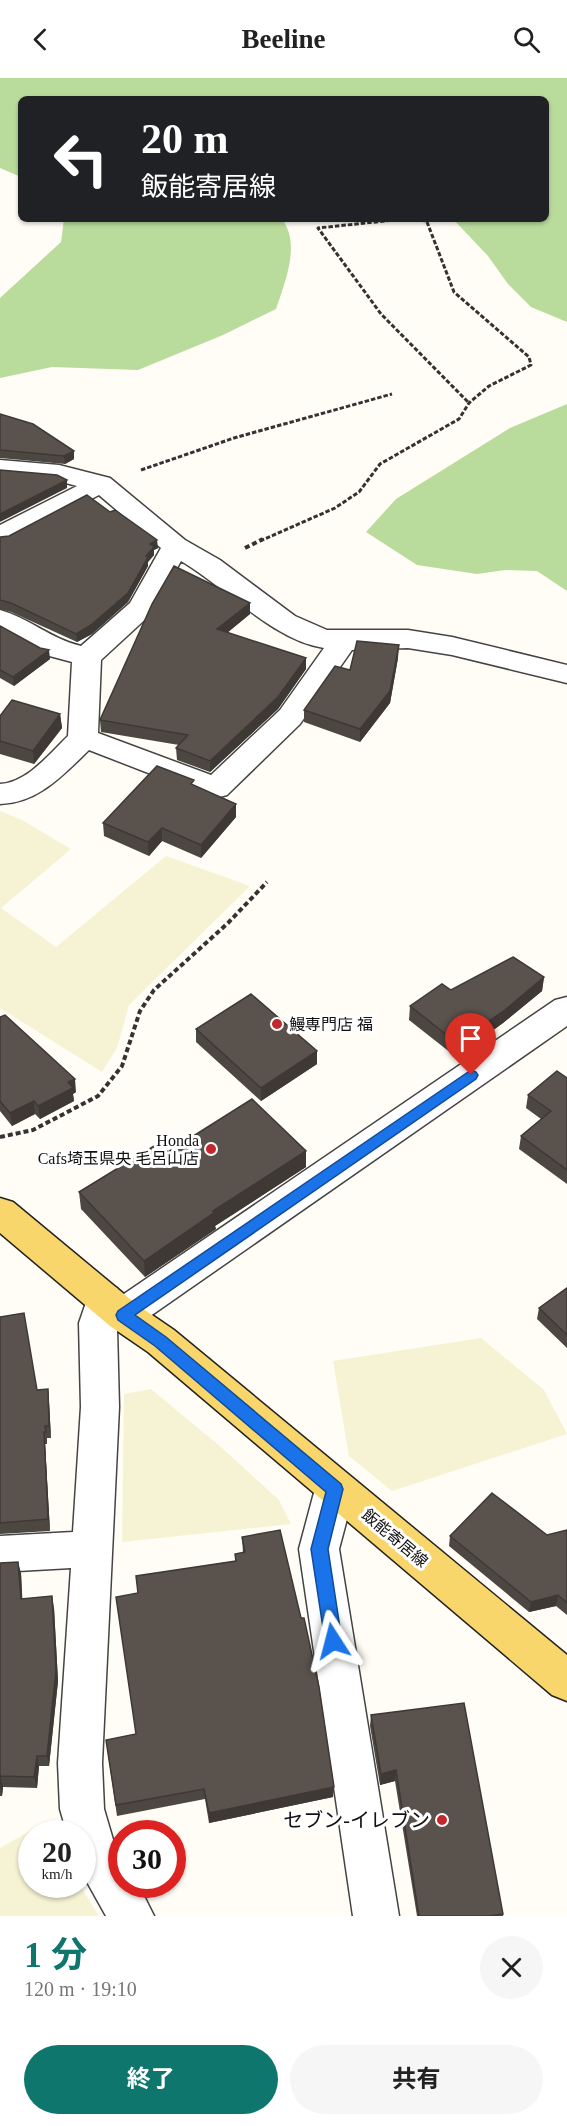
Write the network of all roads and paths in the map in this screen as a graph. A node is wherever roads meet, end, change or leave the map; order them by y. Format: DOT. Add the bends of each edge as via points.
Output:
graph roads {
  1 [pos="375,222"];
  2 [pos="427,222"];
  3 [pos="392,394"];
  4 [pos="469,403"];
  5 [pos="0,468"];
  6 [pos="101,484"];
  7 [pos="0,536"];
  8 [pos="175,546"];
  9 [pos="210,566"];
  10 [pos="0,619"];
  11 [pos="344,641"];
  12 [pos="87,657"];
  13 [pos="567,674"];
  14 [pos="83,739"];
  15 [pos="0,794"];
  16 [pos="267,882"];
  17 [pos="567,1009"];
  18 [pos="0,1137"];
  19 [pos="0,1212"];
  20 [pos="114,1307"];
  21 [pos="335,1489"];
  22 [pos="91,1549"];
  23 [pos="0,1554"];
  24 [pos="567,1681"];
  25 [pos="131,1916"];
  26 [pos="376,1916"];
  1 -- 4 [label="path" via="318,228 381,314"];
  2 -- 4 [label="path" via="454,292 529,357 531,365 489,386"];
  3 -- 6 [label="path" via="234,438"];
  4 -- 9 [label="path" via="459,419 380,464 359,492 335,508"];
  5 -- 6 [label="street" via="59,472"];
  6 -- 7 [label="street"];
  6 -- 8 [label="street"];
  8 -- 9 [label="street"];
  8 -- 12 [label="street" via="141,608"];
  9 -- 11 [label="street" via="285,622 322,639"];
  10 -- 12 [label="street" via="52,648"];
  11 -- 13 [label="street" via="408,639"];
  11 -- 14 [label="street" via="290,717 216,788"];
  12 -- 14 [label="street"];
  14 -- 15 [label="street" via="29,786 7,796"];
  16 -- 18 [label="path" via="154,990 140,1011 122,1066 98,1096 33,1130"];
  17 -- 20 [label="street"];
  19 -- 20 [label="main road, 飯能寄居線"];
  20 -- 21 [label="main road, 飯能寄居線" via="161,1341"];
  20 -- 22 [label="street" via="98,1323 100,1407"];
  21 -- 24 [label="main road, 飯能寄居線"];
  21 -- 26 [label="street" via="319,1549"];
  22 -- 23 [label="street"];
  22 -- 25 [label="street" via="80,1762 82,1809 95,1852"];
}
